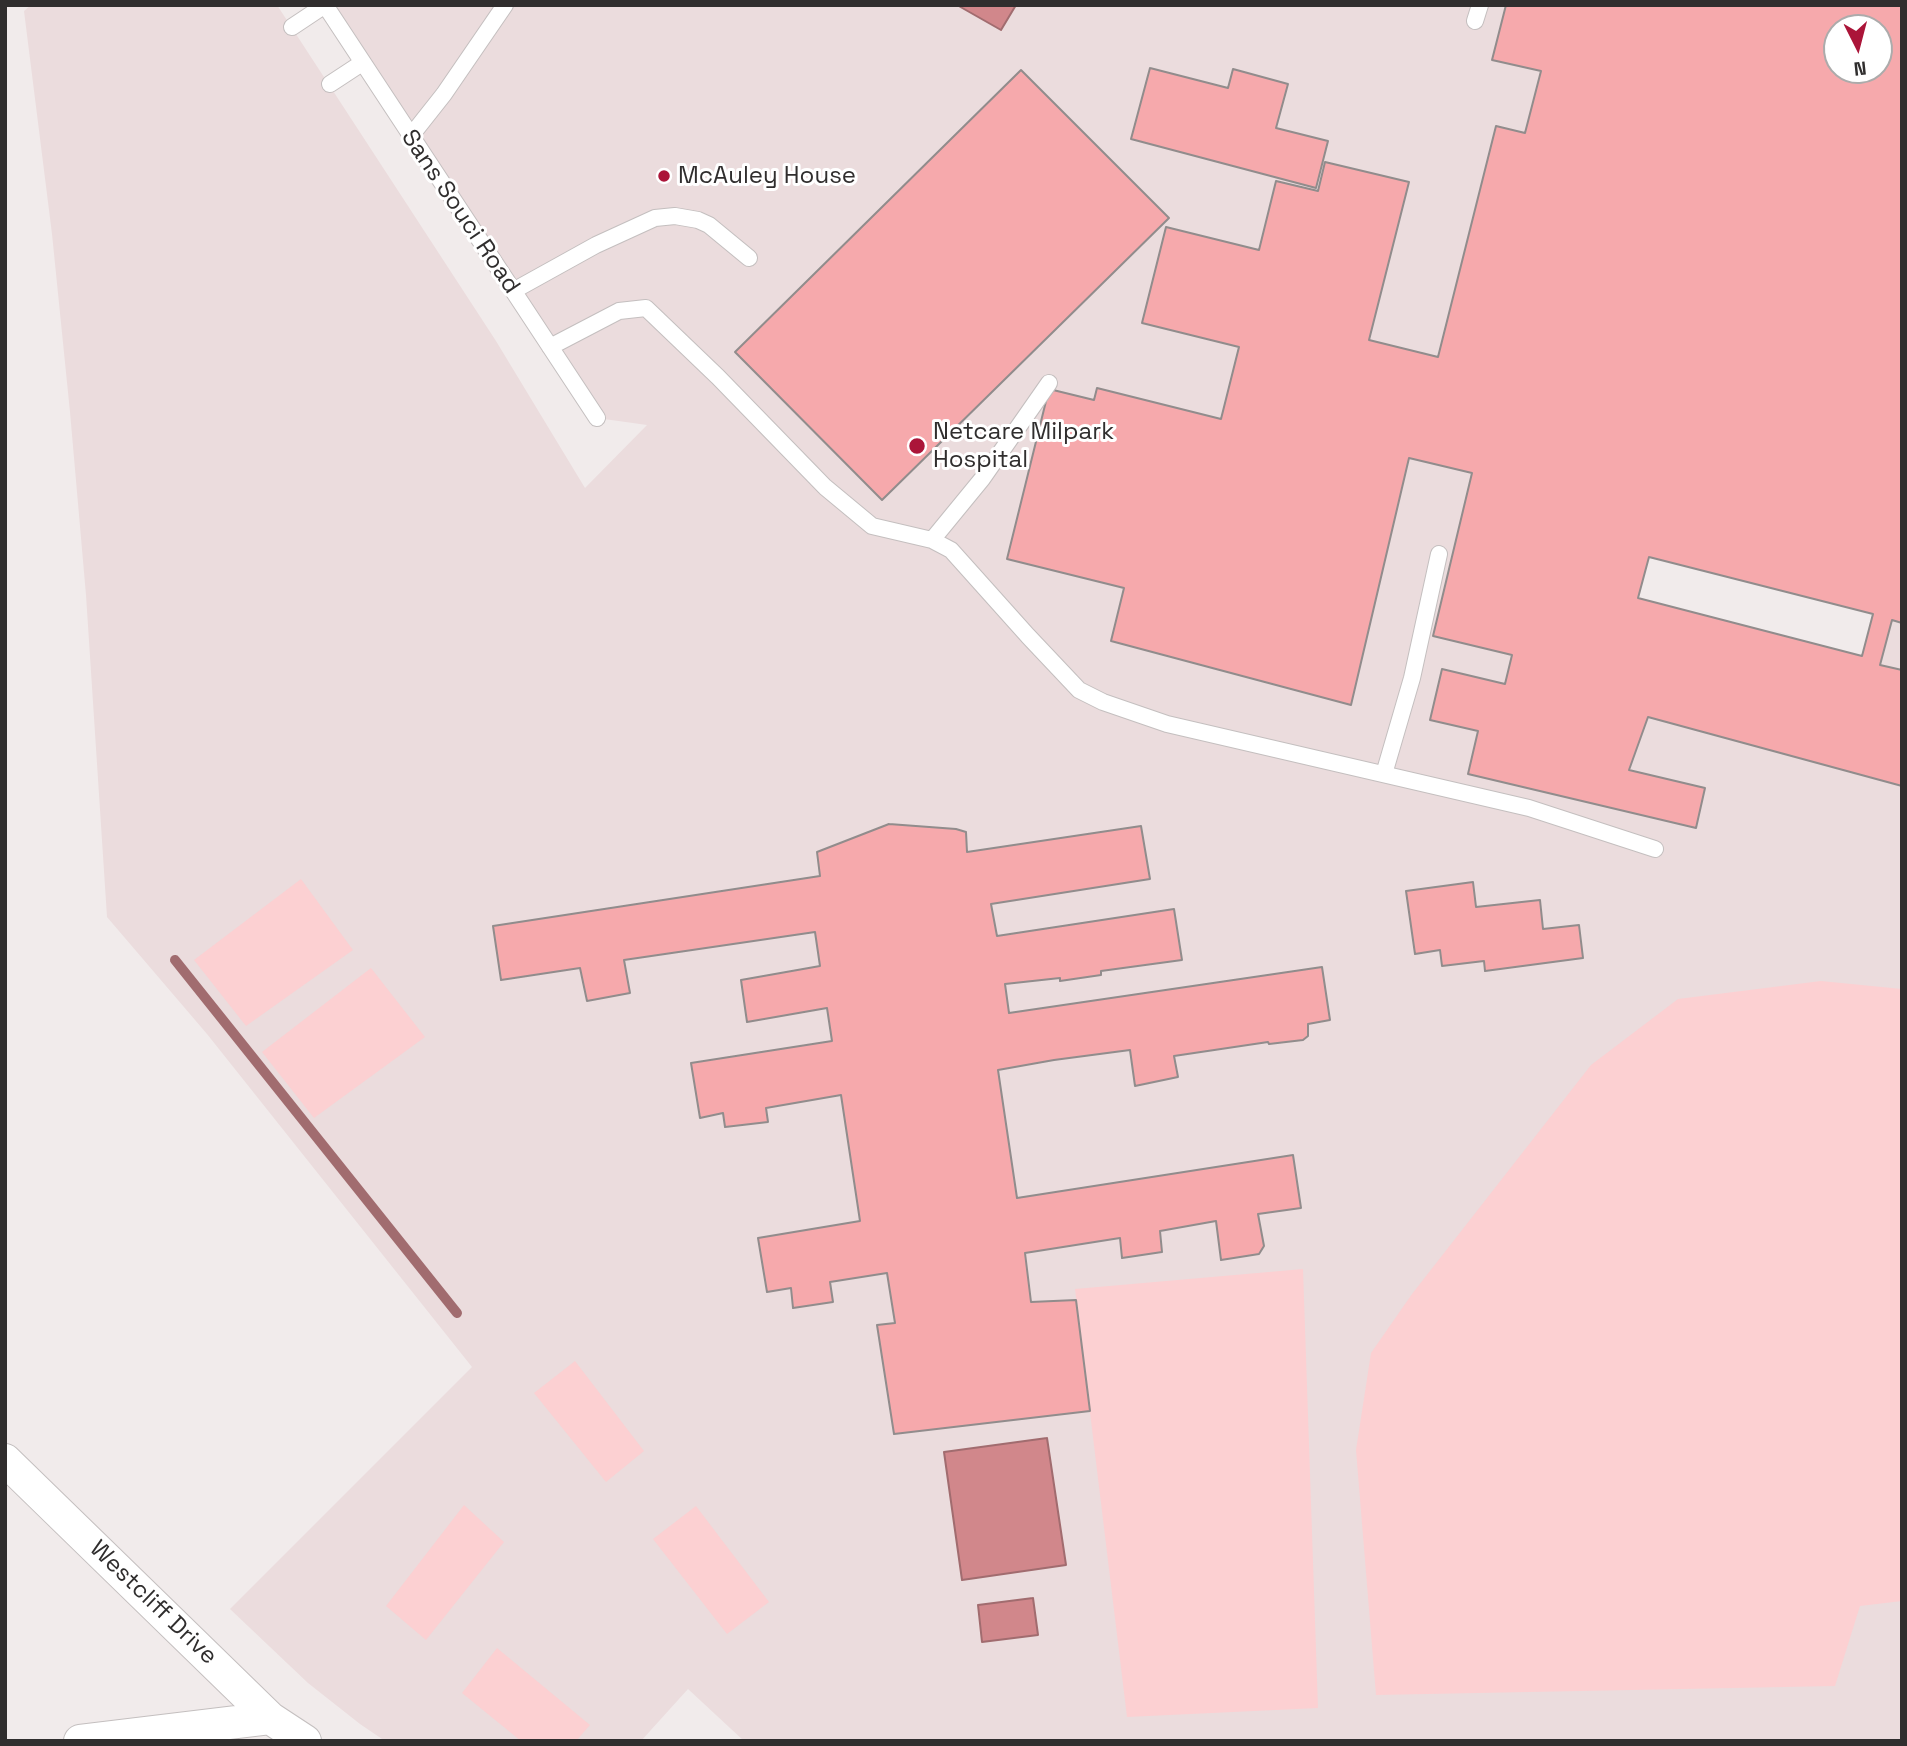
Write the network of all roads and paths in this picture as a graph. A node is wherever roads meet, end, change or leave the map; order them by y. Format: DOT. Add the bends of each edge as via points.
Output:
graph roads {
  1 [pos="325,5"];
  2 [pos="505,5"];
  3 [pos="1480,5"];
  4 [pos="1475,21"];
  5 [pos="292,27"];
  6 [pos="362,62"];
  7 [pos="330,84"];
  8 [pos="410,137"];
  9 [pos="749,258"];
  10 [pos="513,291"];
  11 [pos="550,347"];
  12 [pos="1049,383"];
  13 [pos="597,418"];
  14 [pos="932,540"];
  15 [pos="1439,554"];
  16 [pos="1384,774"];
  17 [pos="1655,849"];
  18 [pos="5,1460"];
  19 [pos="270,1718"];
  20 [pos="80,1741"];
  21 [pos="304,1741"];
  1 -- 5 [label="lane"];
  1 -- 6 [label="lane, Sans Souci Road"];
  2 -- 8 [label="lane"];
  3 -- 4 [label="lane"];
  6 -- 7 [label="lane"];
  6 -- 8 [label="lane, Sans Souci Road"];
  8 -- 10 [label="lane, Sans Souci Road"];
  9 -- 10 [label="lane" via="698,220 655,218"];
  10 -- 11 [label="lane, Sans Souci Road"];
  11 -- 13 [label="lane, Sans Souci Road"];
  11 -- 14 [label="lane" via="619,311 646,308 825,487 872,526"];
  12 -- 14 [label="lane" via="982,479"];
  14 -- 16 [label="lane" via="951,550 1079,690 1167,724"];
  15 -- 16 [label="lane" via="1412,678"];
  16 -- 17 [label="lane" via="1529,808"];
  18 -- 19 [label="street, Westcliff Drive"];
  19 -- 20 [label="street"];
  19 -- 21 [label="street, Westcliff Drive"];
}
